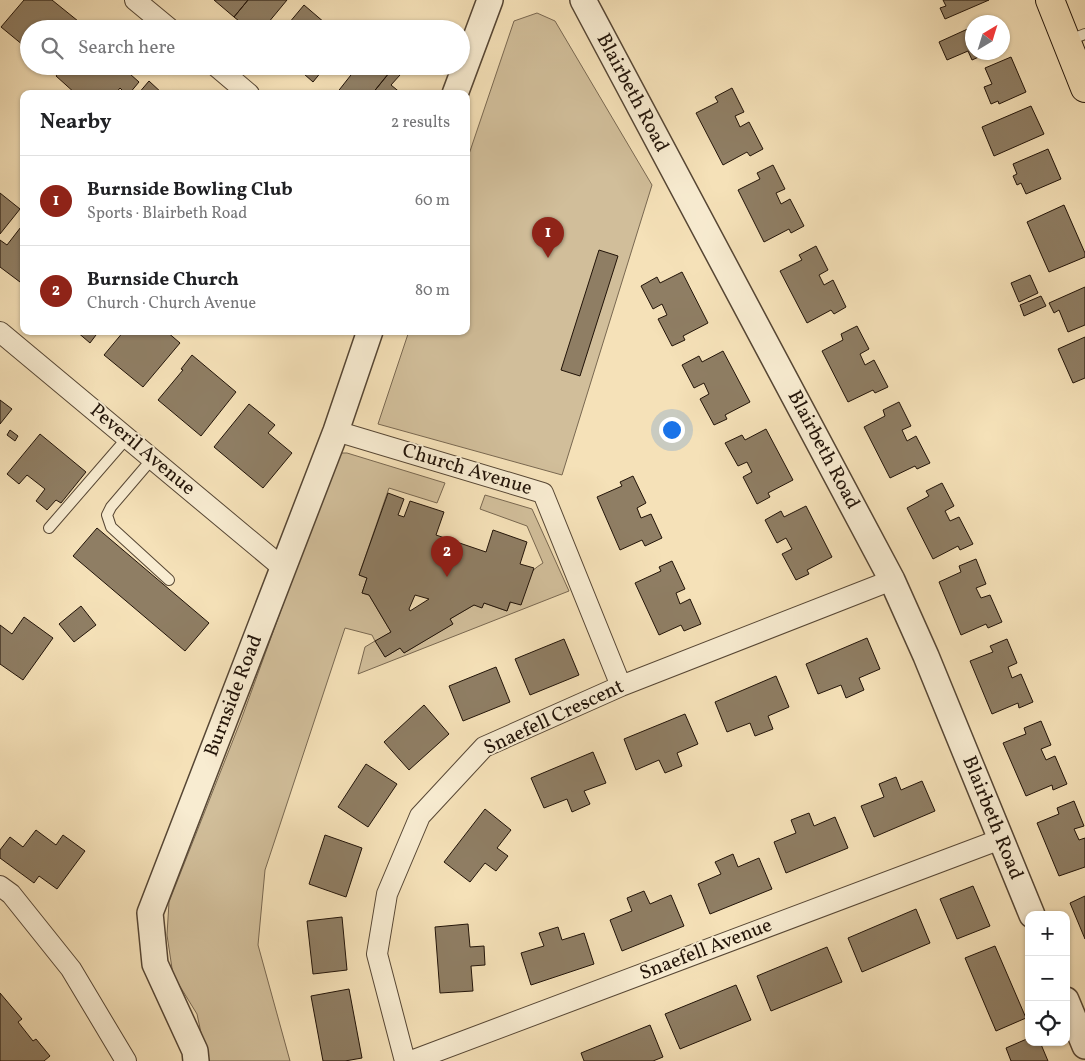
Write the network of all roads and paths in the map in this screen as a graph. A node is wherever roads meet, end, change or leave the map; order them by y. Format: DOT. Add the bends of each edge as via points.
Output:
graph roads {
  1 [pos="135,0"];
  2 [pos="490,0"];
  3 [pos="583,0"];
  4 [pos="1050,0"];
  5 [pos="159,20"];
  6 [pos="1076,38"];
  7 [pos="470,54"];
  8 [pos="227,75"];
  9 [pos="462,75"];
  10 [pos="1085,88"];
  11 [pos="244,90"];
  12 [pos="456,90"];
  13 [pos="0,332"];
  14 [pos="369,335"];
  15 [pos="336,431"];
  16 [pos="127,438"];
  17 [pos="152,459"];
  18 [pos="49,528"];
  19 [pos="283,568"];
  20 [pos="169,580"];
  21 [pos="892,580"];
  22 [pos="621,686"];
  23 [pos="1001,839"];
  24 [pos="0,886"];
  25 [pos="1030,911"];
  26 [pos="1066,1001"];
  27 [pos="1085,1046"];
  28 [pos="126,1061"];
  29 [pos="196,1061"];
  30 [pos="405,1061"];
  31 [pos="411,1061"];
  1 -- 5 [label="street"];
  2 -- 7 [label="street"];
  3 -- 21 [label="street, Blairbeth Road"];
  4 -- 6 [label="main road"];
  6 -- 10 [label="main road"];
  8 -- 11 [label="street"];
  9 -- 12 [label="street"];
  13 -- 16 [label="street, Peveril Avenue"];
  14 -- 15 [label="street, Burnside Road"];
  15 -- 19 [label="street, Burnside Road"];
  15 -- 22 [label="street, Church Avenue" via="543,493"];
  16 -- 17 [label="street, Peveril Avenue"];
  16 -- 18 [label="lane"];
  17 -- 19 [label="street, Peveril Avenue"];
  17 -- 20 [label="lane" via="111,507 108,515 111,527"];
  19 -- 29 [label="street, Burnside Road" via="150,913 155,964 195,1051"];
  21 -- 22 [label="street, Snaefell Crescent"];
  21 -- 23 [label="street, Blairbeth Road"];
  22 -- 30 [label="street, Snaefell Crescent" via="484,747 420,816 387,894 377,954"];
  23 -- 25 [label="street, Blairbeth Road"];
  23 -- 31 [label="street, Snaefell Avenue"];
  24 -- 28 [label="street" via="12,894 71,969"];
  26 -- 27 [label="street"];
}
